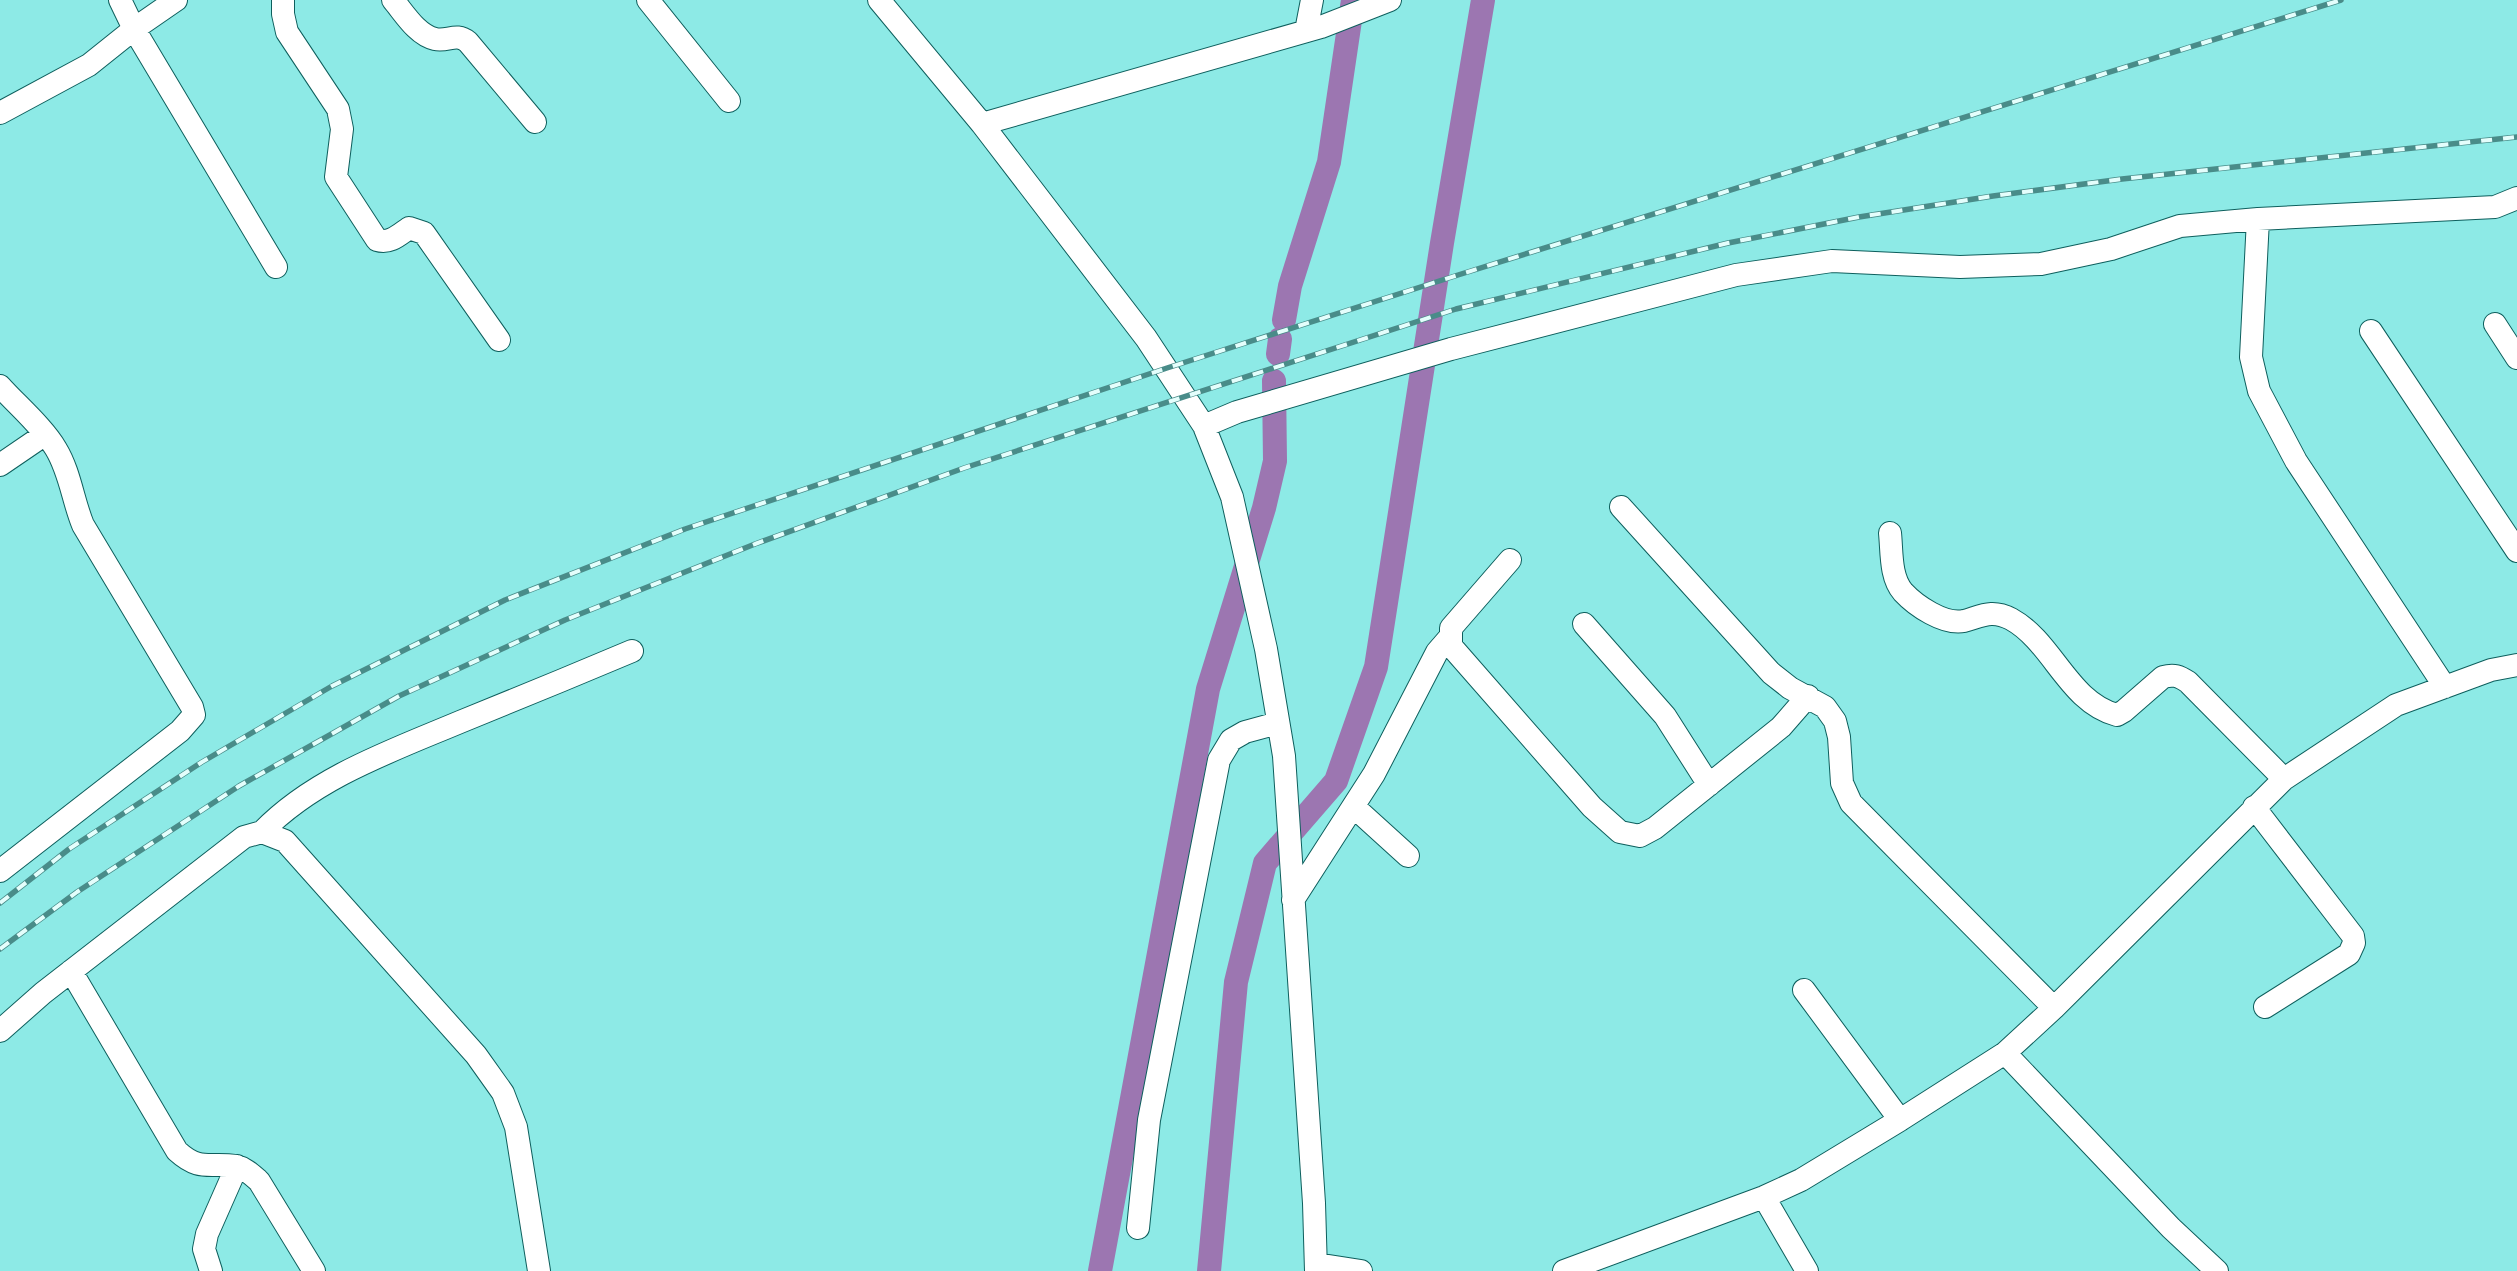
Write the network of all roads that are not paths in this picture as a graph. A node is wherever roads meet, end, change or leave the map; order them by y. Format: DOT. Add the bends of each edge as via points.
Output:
graph roads {
  1 [pos="120,0"];
  2 [pos="176,0"];
  3 [pos="283,0"];
  4 [pos="393,0"];
  5 [pos="648,0"];
  6 [pos="879,0"];
  7 [pos="1312,0"];
  8 [pos="1382,3"];
  9 [pos="134,28"];
  10 [pos="1313,29"];
  11 [pos="729,101"];
  12 [pos="0,113"];
  13 [pos="535,122"];
  14 [pos="982,124"];
  15 [pos="2517,198"];
  16 [pos="2258,219"];
  17 [pos="276,267"];
  18 [pos="2494,324"];
  19 [pos="2371,330"];
  20 [pos="499,340"];
  21 [pos="2517,358"];
  22 [pos="0,386"];
  23 [pos="1204,426"];
  24 [pos="44,435"];
  25 [pos="0,465"];
  26 [pos="1621,507"];
  27 [pos="1890,533"];
  28 [pos="2517,551"];
  29 [pos="1510,560"];
  30 [pos="1584,624"];
  31 [pos="1450,637"];
  32 [pos="632,651"];
  33 [pos="2517,665"];
  34 [pos="2445,686"];
  35 [pos="1808,696"];
  36 [pos="1278,723"];
  37 [pos="2284,778"];
  38 [pos="1709,785"];
  39 [pos="2254,806"];
  40 [pos="1354,807"];
  41 [pos="262,832"];
  42 [pos="1408,856"];
  43 [pos="0,871"];
  44 [pos="1293,900"];
  45 [pos="71,971"];
  46 [pos="1804,990"];
  47 [pos="2265,1007"];
  48 [pos="2054,1008"];
  49 [pos="0,1031"];
  50 [pos="2005,1053"];
  51 [pos="1900,1120"];
  52 [pos="237,1166"];
  53 [pos="1764,1197"];
  54 [pos="1138,1228"];
  55 [pos="1316,1267"];
  56 [pos="211,1271"];
  57 [pos="314,1271"];
  58 [pos="539,1271"];
  59 [pos="1361,1271"];
  60 [pos="1564,1271"];
  61 [pos="1807,1271"];
  62 [pos="2216,1271"];
  1 -- 9 [label="street"];
  2 -- 9 [label="street"];
  3 -- 20 [label="street" via="287,32 338,109 342,129 336,169 339,184 377,240 390,241 409,228 424,233"];
  4 -- 13 [label="street" via="422,34 441,40 456,36 468,42"];
  5 -- 11 [label="street"];
  6 -- 14 [label="street"];
  7 -- 10 [label="street"];
  8 -- 10 [label="street"];
  9 -- 12 [label="street" via="89,65"];
  9 -- 17 [label="street"];
  10 -- 14 [label="street"];
  14 -- 23 [label="street" via="1146,338"];
  15 -- 16 [label="street" via="2495,207"];
  16 -- 23 [label="street" via="2180,226 2111,249 2041,264 1960,267 1832,261 1736,275 1376,370 1237,412"];
  16 -- 34 [label="street" via="2251,357 2258,391 2296,461"];
  18 -- 21 [label="street"];
  19 -- 28 [label="street"];
  22 -- 24 [label="street"];
  23 -- 36 [label="street" via="1232,497 1266,649"];
  24 -- 25 [label="street"];
  24 -- 43 [label="street" via="63,462 83,525 194,715 180,731"];
  26 -- 35 [label="street" via="1771,674"];
  27 -- 37 [label="street" via="1895,577 1903,592 1931,613 1962,621 1987,612 1999,613 2013,620 2081,694 2099,709 2116,715 2163,677 2178,676 2188,682"];
  29 -- 31 [label="street" via="1459,617 1451,628"];
  30 -- 38 [label="street" via="1665,716"];
  31 -- 38 [label="street" via="1451,646 1592,807 1620,832 1640,836"];
  31 -- 40 [label="street" via="1437,652"];
  32 -- 41 [label="street" via="376,758 308,793 277,816"];
  33 -- 34 [label="street"];
  34 -- 37 [label="street" via="2396,705"];
  35 -- 38 [label="street" via="1781,727"];
  35 -- 48 [label="street" via="1825,706 1835,721 1842,783 1852,804"];
  36 -- 44 [label="street" via="1284,756"];
  36 -- 54 [label="street" via="1245,732 1231,740 1219,760 1149,1120"];
  37 -- 39 [label="street"];
  39 -- 47 [label="street" via="2354,936 2348,954"];
  39 -- 48 [label="street"];
  40 -- 42 [label="street"];
  40 -- 44 [label="street"];
  41 -- 45 [label="street" via="244,837"];
  41 -- 58 [label="street" via="285,841 476,1055 503,1093 516,1127"];
  44 -- 55 [label="street"];
  45 -- 49 [label="street"];
  45 -- 52 [label="street" via="178,1150 188,1161 201,1166"];
  46 -- 51 [label="street"];
  48 -- 50 [label="street"];
  50 -- 51 [label="street"];
  50 -- 62 [label="street"];
  51 -- 53 [label="street" via="1801,1180"];
  52 -- 56 [label="street" via="207,1234 204,1249"];
  52 -- 57 [label="street" via="259,1181"];
  53 -- 60 [label="street"];
  53 -- 61 [label="street"];
  55 -- 59 [label="street"];
}
